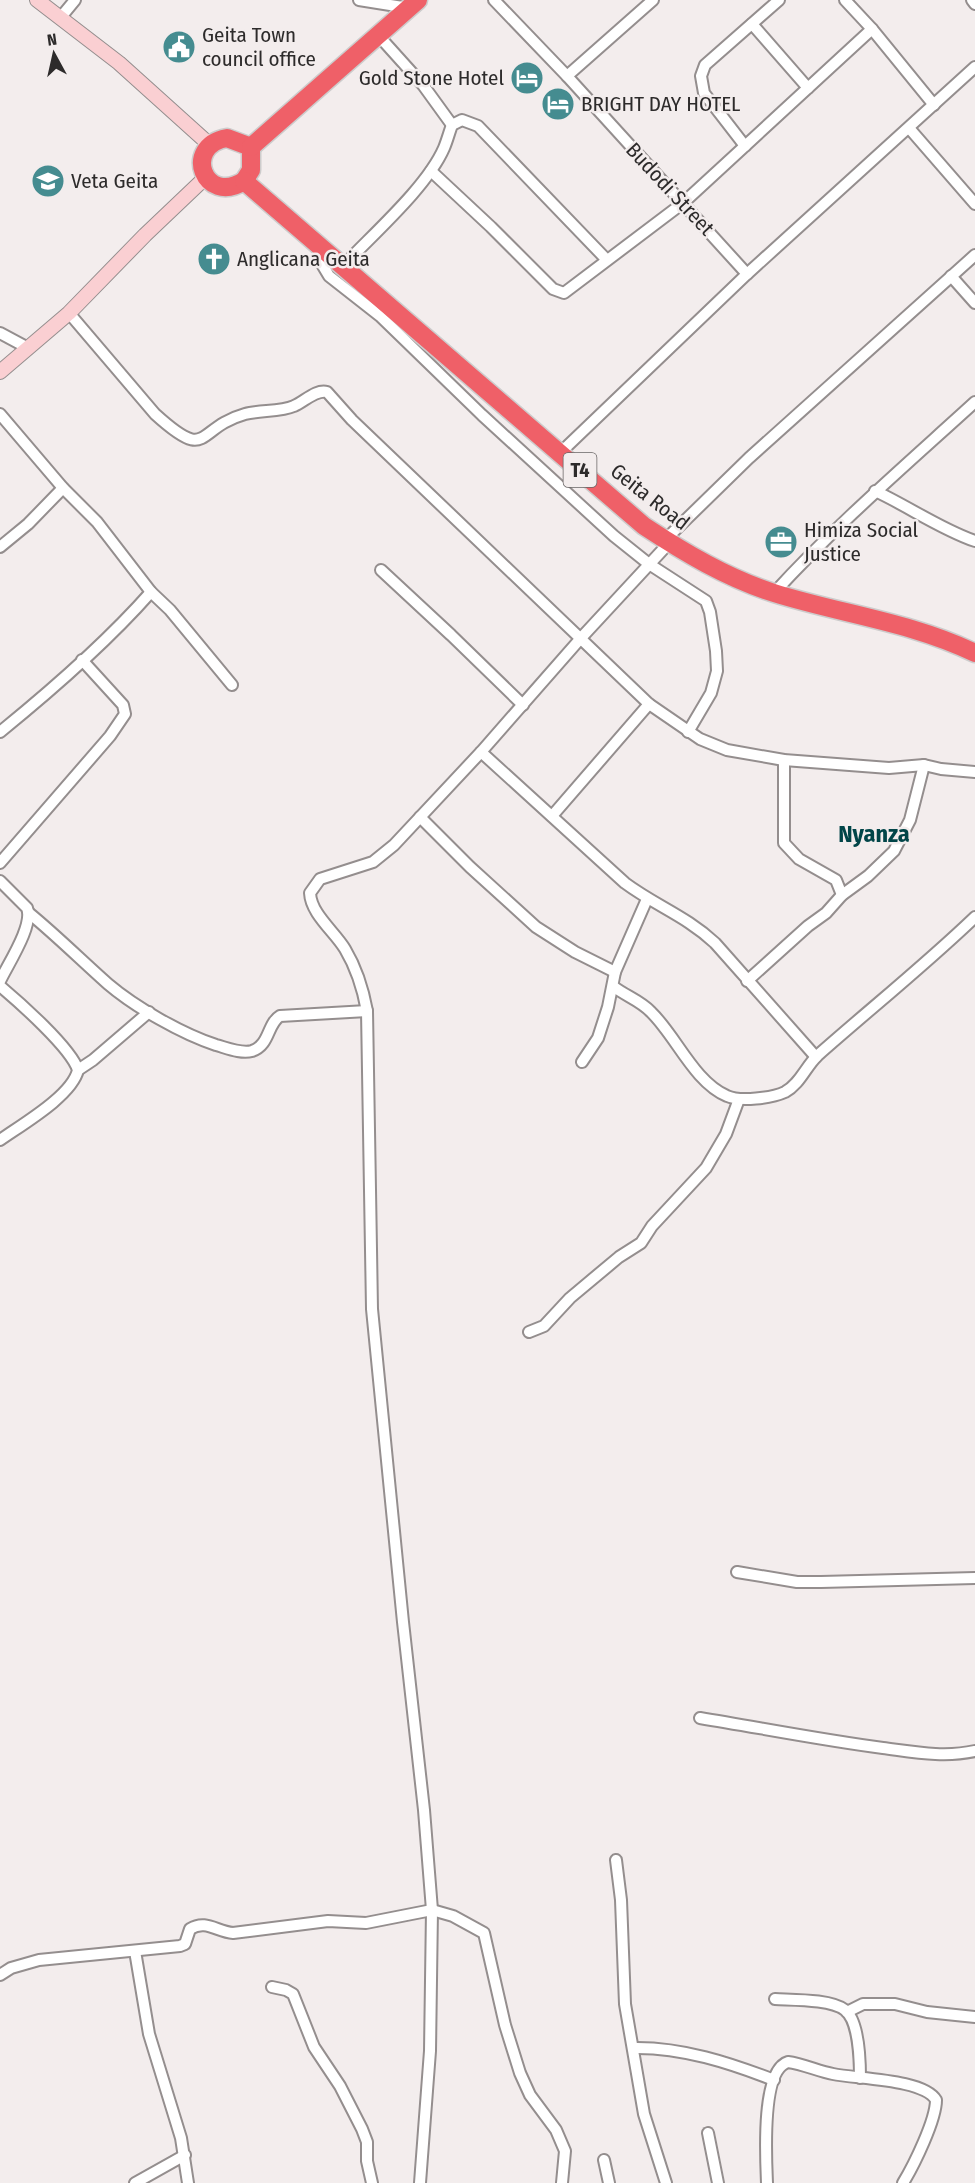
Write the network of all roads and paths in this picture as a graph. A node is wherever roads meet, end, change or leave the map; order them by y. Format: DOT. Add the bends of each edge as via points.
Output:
graph roads {
  1 [pos="37,0"];
  2 [pos="75,0"];
  3 [pos="359,0"];
  4 [pos="494,0"];
  5 [pos="653,0"];
  6 [pos="779,0"];
  7 [pos="845,0"];
  8 [pos="972,0"];
  9 [pos="413,4"];
  10 [pos="975,4"];
  11 [pos="61,17"];
  12 [pos="752,24"];
  13 [pos="872,29"];
  14 [pos="378,35"];
  15 [pos="975,67"];
  16 [pos="567,76"];
  17 [pos="808,88"];
  18 [pos="934,105"];
  19 [pos="452,125"];
  20 [pos="909,128"];
  21 [pos="210,145"];
  22 [pos="745,146"];
  23 [pos="251,147"];
  24 [pos="431,171"];
  25 [pos="206,177"];
  26 [pos="244,182"];
  27 [pos="683,203"];
  28 [pos="975,204"];
  29 [pos="975,255"];
  30 [pos="606,259"];
  31 [pos="337,261"];
  32 [pos="747,274"];
  33 [pos="951,276"];
  34 [pos="975,303"];
  35 [pos="69,313"];
  36 [pos="0,333"];
  37 [pos="28,348"];
  38 [pos="0,372"];
  39 [pos="975,402"];
  40 [pos="0,414"];
  41 [pos="560,453"];
  42 [pos="63,488"];
  43 [pos="875,491"];
  44 [pos="667,541"];
  45 [pos="975,541"];
  46 [pos="0,547"];
  47 [pos="649,564"];
  48 [pos="381,570"];
  49 [pos="151,592"];
  50 [pos="774,593"];
  51 [pos="580,639"];
  52 [pos="975,653"];
  53 [pos="82,660"];
  54 [pos="232,686"];
  55 [pos="649,704"];
  56 [pos="523,705"];
  57 [pos="0,732"];
  58 [pos="688,732"];
  59 [pos="481,752"];
  60 [pos="784,760"];
  61 [pos="924,765"];
  62 [pos="975,772"];
  63 [pos="552,816"];
  64 [pos="420,817"];
  65 [pos="0,863"];
  66 [pos="0,881"];
  67 [pos="842,895"];
  68 [pos="646,899"];
  69 [pos="29,913"];
  70 [pos="975,917"];
  71 [pos="615,972"];
  72 [pos="0,981"];
  73 [pos="747,981"];
  74 [pos="0,986"];
  75 [pos="614,987"];
  76 [pos="367,1011"];
  77 [pos="149,1012"];
  78 [pos="816,1057"];
  79 [pos="582,1062"];
  80 [pos="78,1070"];
  81 [pos="740,1099"];
  82 [pos="0,1140"];
  83 [pos="529,1332"];
  84 [pos="737,1572"];
  85 [pos="975,1578"];
  86 [pos="700,1718"];
  87 [pos="975,1751"];
  88 [pos="616,1860"];
  89 [pos="432,1906"];
  90 [pos="135,1951"];
  91 [pos="0,1975"];
  92 [pos="272,1987"];
  93 [pos="775,1999"];
  94 [pos="847,2012"];
  95 [pos="975,2017"];
  96 [pos="633,2048"];
  97 [pos="860,2078"];
  98 [pos="774,2080"];
  99 [pos="708,2133"];
  100 [pos="185,2155"];
  101 [pos="604,2160"];
  102 [pos="135,2183"];
  103 [pos="188,2183"];
  104 [pos="372,2183"];
  105 [pos="420,2183"];
  106 [pos="562,2183"];
  107 [pos="609,2183"];
  108 [pos="666,2183"];
  109 [pos="718,2183"];
  110 [pos="767,2183"];
  111 [pos="903,2183"];
  1 -- 11 [label="street"];
  2 -- 11 [label="street"];
  3 -- 9 [label="street"];
  4 -- 16 [label="street, Budodi Street"];
  5 -- 16 [label="street"];
  6 -- 12 [label="street"];
  7 -- 13 [label="street"];
  8 -- 10 [label="street"];
  9 -- 14 [label="highway"];
  11 -- 21 [label="street"];
  12 -- 17 [label="street"];
  12 -- 22 [label="street" via="705,65 701,76 704,93"];
  13 -- 17 [label="street"];
  13 -- 18 [label="street"];
  14 -- 19 [label="street" via="423,85"];
  14 -- 23 [label="highway"];
  15 -- 18 [label="street"];
  16 -- 27 [label="street, Budodi Street"];
  17 -- 22 [label="street"];
  18 -- 20 [label="street"];
  19 -- 24 [label="street"];
  19 -- 30 [label="street" via="464,120 478,126"];
  20 -- 28 [label="street"];
  20 -- 32 [label="street"];
  21 -- 23 [label="highway" via="227,138"];
  21 -- 25 [label="highway" via="202,160"];
  22 -- 27 [label="street"];
  23 -- 26 [label="highway" via="251,170"];
  24 -- 30 [label="street" via="557,292 567,291"];
  24 -- 31 [label="street" via="397,210"];
  25 -- 26 [label="highway" via="219,187"];
  25 -- 35 [label="street"];
  26 -- 31 [label="highway, Geita Road / T4"];
  27 -- 30 [label="street"];
  27 -- 32 [label="street, Budodi Street"];
  29 -- 33 [label="street"];
  31 -- 41 [label="highway, Geita Road / T4"];
  31 -- 47 [label="street" via="323,266 329,276 380,316 614,536"];
  32 -- 41 [label="street"];
  33 -- 34 [label="street"];
  33 -- 44 [label="street" via="748,458"];
  35 -- 37 [label="street"];
  35 -- 51 [label="street" via="154,414 190,440 202,440 244,414 292,408 319,391 327,392"];
  36 -- 37 [label="street"];
  37 -- 38 [label="street"];
  39 -- 43 [label="street"];
  40 -- 42 [label="street"];
  41 -- 44 [label="highway, Geita Road / T4" via="644,526"];
  42 -- 46 [label="street"];
  42 -- 49 [label="street" via="97,522"];
  43 -- 45 [label="street"];
  43 -- 50 [label="street"];
  44 -- 47 [label="street"];
  44 -- 50 [label="highway, Geita Road / T4" via="713,567"];
  47 -- 51 [label="street"];
  47 -- 58 [label="street" via="706,601 710,612 717,671 711,693"];
  48 -- 56 [label="street"];
  49 -- 53 [label="street"];
  49 -- 54 [label="street"];
  50 -- 52 [label="highway, Geita Road / T4" via="915,628"];
  51 -- 55 [label="street"];
  51 -- 56 [label="street"];
  53 -- 57 [label="street"];
  53 -- 65 [label="street" via="123,705 125,714"];
  55 -- 58 [label="street"];
  55 -- 63 [label="street"];
  56 -- 59 [label="street"];
  58 -- 60 [label="street" via="727,750"];
  59 -- 63 [label="street"];
  59 -- 64 [label="street"];
  60 -- 61 [label="street" via="889,768"];
  60 -- 67 [label="street" via="784,843 799,859 836,880"];
  61 -- 62 [label="street"];
  61 -- 67 [label="street" via="910,820 897,846 868,876"];
  63 -- 68 [label="street"];
  64 -- 71 [label="street" via="536,927"];
  64 -- 76 [label="street" via="373,862 320,879 310,893 312,906 351,959"];
  66 -- 69 [label="street"];
  67 -- 73 [label="street"];
  68 -- 71 [label="street"];
  68 -- 73 [label="street" via="702,931"];
  69 -- 72 [label="street"];
  69 -- 77 [label="street" via="109,985"];
  70 -- 78 [label="street"];
  71 -- 75 [label="street"];
  73 -- 78 [label="street"];
  74 -- 80 [label="street" via="22,1004"];
  75 -- 79 [label="street" via="597,1038"];
  75 -- 81 [label="street" via="649,1009 714,1088"];
  76 -- 77 [label="street" via="280,1016 262,1044 248,1051 206,1042"];
  76 -- 89 [label="street" via="372,1309"];
  77 -- 80 [label="street"];
  78 -- 81 [label="street" via="787,1091"];
  80 -- 82 [label="street" via="56,1099"];
  81 -- 83 [label="street" via="716,1153 641,1243 570,1298 544,1326"];
  84 -- 85 [label="street" via="797,1582"];
  86 -- 87 [label="street" via="842,1743 947,1755"];
  88 -- 96 [label="street" via="624,1989"];
  89 -- 90 [label="street" via="366,1923 328,1921 233,1933 206,1925 190,1929 183,1945"];
  89 -- 105 [label="street" via="430,2051"];
  89 -- 106 [label="street" via="484,1933 520,2073 565,2151"];
  90 -- 91 [label="street" via="39,1960"];
  90 -- 100 [label="street" via="149,2034"];
  92 -- 104 [label="street" via="293,1994 315,2046 362,2129"];
  93 -- 94 [label="street" via="828,2004"];
  94 -- 95 [label="street" via="863,2004 894,2004"];
  94 -- 97 [label="street" via="856,2035"];
  96 -- 98 [label="street" via="710,2058"];
  96 -- 108 [label="street" via="644,2114"];
  97 -- 98 [label="street" via="788,2062 780,2066"];
  97 -- 111 [label="street" via="922,2089 936,2098 928,2129"];
  98 -- 110 [label="street" via="766,2117"];
  99 -- 109 [label="street"];
  100 -- 102 [label="street"];
  100 -- 103 [label="street"];
  101 -- 107 [label="street"];
}
